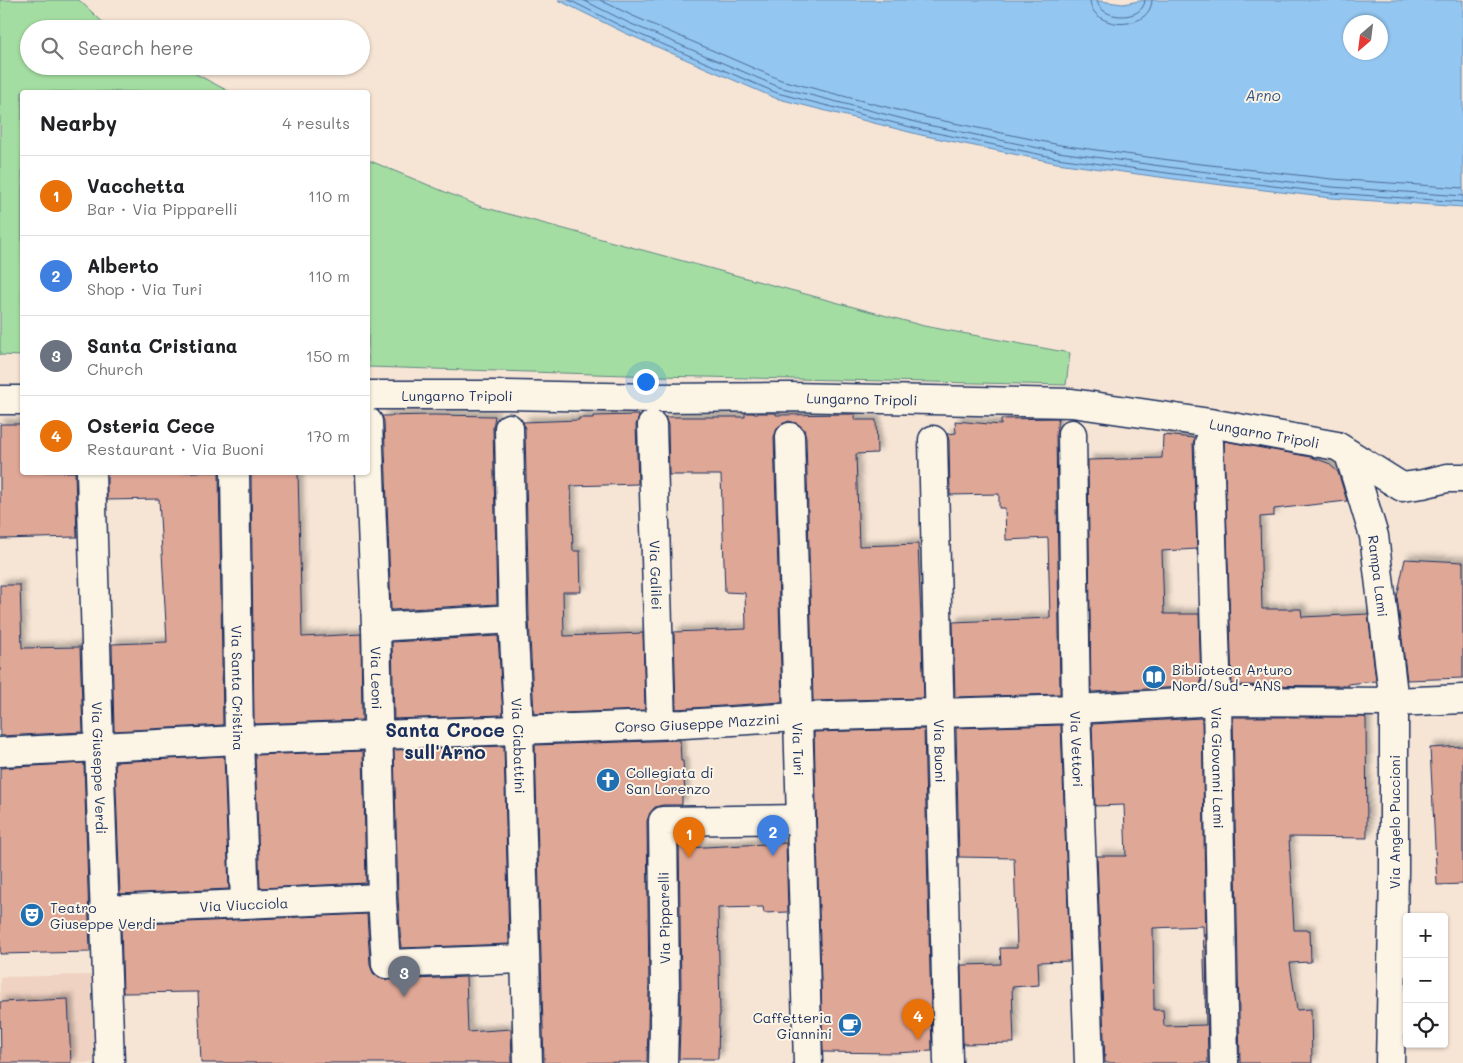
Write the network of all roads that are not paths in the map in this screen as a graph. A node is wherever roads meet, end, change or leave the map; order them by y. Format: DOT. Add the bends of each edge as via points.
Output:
graph roads {
  1 [pos="370,395"];
  2 [pos="0,400"];
  3 [pos="20,400"];
  4 [pos="652,425"];
  5 [pos="509,428"];
  6 [pos="1072,434"];
  7 [pos="790,437"];
  8 [pos="933,440"];
  9 [pos="1209,443"];
  10 [pos="1349,454"];
  11 [pos="370,473"];
  12 [pos="91,475"];
  13 [pos="235,475"];
  14 [pos="1463,478"];
  15 [pos="513,619"];
  16 [pos="376,627"];
  17 [pos="1463,699"];
  18 [pos="1217,702"];
  19 [pos="1394,702"];
  20 [pos="1076,709"];
  21 [pos="939,712"];
  22 [pos="797,717"];
  23 [pos="661,724"];
  24 [pos="519,729"];
  25 [pos="378,734"];
  26 [pos="239,740"];
  27 [pos="98,746"];
  28 [pos="0,752"];
  29 [pos="801,819"];
  30 [pos="382,898"];
  31 [pos="246,903"];
  32 [pos="105,910"];
  33 [pos="524,959"];
  34 [pos="948,1062"];
  35 [pos="110,1063"];
  36 [pos="528,1063"];
  37 [pos="663,1063"];
  38 [pos="808,1063"];
  39 [pos="1089,1063"];
  40 [pos="1224,1063"];
  41 [pos="1390,1063"];
  1 -- 10 [label="street, Lungarno Tripoli" via="789,397 1072,403 1273,434 1337,446"];
  2 -- 3 [label="street"];
  4 -- 23 [label="street, Via Galilei"];
  5 -- 15 [label="street, Via Ciabattini"];
  6 -- 20 [label="street, Via Vettori"];
  7 -- 22 [label="street, Via Turi"];
  8 -- 21 [label="street, Via Buoni"];
  9 -- 18 [label="street, Via Giovanni Lami"];
  10 -- 14 [label="street, Lungarno Tripoli" via="1402,487"];
  10 -- 19 [label="street, Rampa Lami" via="1374,536"];
  11 -- 16 [label="street, Via Leoni"];
  12 -- 27 [label="street, Via Giuseppe Verdi"];
  13 -- 26 [label="street, Via Santa Cristina"];
  15 -- 16 [label="street"];
  15 -- 24 [label="street, Via Ciabattini"];
  16 -- 25 [label="street, Via Leoni"];
  17 -- 19 [label="street, Corso Giuseppe Mazzini"];
  18 -- 19 [label="street, Corso Giuseppe Mazzini"];
  18 -- 20 [label="street, Corso Giuseppe Mazzini"];
  18 -- 40 [label="street, Via Giovanni Lami"];
  19 -- 41 [label="street, Via Angelo Puccioni"];
  20 -- 21 [label="street, Corso Giuseppe Mazzini"];
  20 -- 39 [label="street, Via Vettori"];
  21 -- 22 [label="street, Corso Giuseppe Mazzini"];
  21 -- 34 [label="street, Via Buoni"];
  22 -- 23 [label="street, Corso Giuseppe Mazzini"];
  22 -- 29 [label="street, Via Turi"];
  23 -- 24 [label="street, Corso Giuseppe Mazzini"];
  24 -- 25 [label="street, Corso Giuseppe Mazzini"];
  24 -- 33 [label="street, Via Ciabattini"];
  25 -- 26 [label="street, Corso Giuseppe Mazzini"];
  25 -- 30 [label="street, Via Leoni"];
  26 -- 27 [label="street, Corso Giuseppe Mazzini"];
  26 -- 31 [label="street, Via Santa Cristina"];
  27 -- 28 [label="street, Corso Giuseppe Mazzini"];
  27 -- 32 [label="street, Via Giuseppe Verdi"];
  29 -- 37 [label="street, Via Pipparelli" via="662,821"];
  29 -- 38 [label="street, Via Turi"];
  30 -- 31 [label="street, Via Viucciola"];
  30 -- 33 [label="street, Via Leoni" via="386,964"];
  31 -- 32 [label="street, Via Viucciola"];
  32 -- 35 [label="street, Via Giuseppe Verdi"];
  33 -- 36 [label="street, Via Ciabattini"];
}
